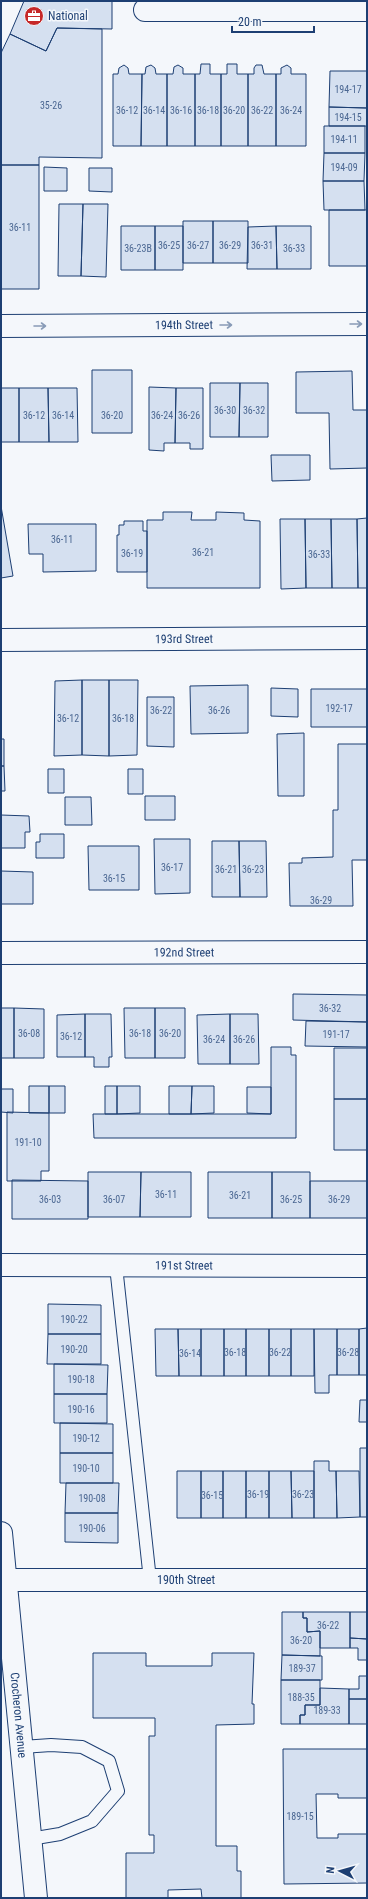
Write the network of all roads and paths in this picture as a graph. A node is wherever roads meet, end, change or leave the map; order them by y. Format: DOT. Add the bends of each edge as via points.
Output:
graph roads {
  1 [pos="146,10"];
  2 [pos="367,10"];
  3 [pos="367,324"];
  4 [pos="1,326"];
  5 [pos="367,638"];
  6 [pos="1,640"];
  7 [pos="367,952"];
  8 [pos="1,953"];
  9 [pos="1,1265"];
  10 [pos="116,1266"];
  11 [pos="367,1266"];
  12 [pos="1,1533"];
  13 [pos="6,1580"];
  14 [pos="150,1580"];
  15 [pos="367,1580"];
  16 [pos="8,1668"];
  17 [pos="22,1747"];
  18 [pos="30,1838"];
  19 [pos="36,1898"];
  1 -- 2 [label="street"];
  4 -- 3 [label="street, 194th Street, one-way"];
  5 -- 6 [label="street, 193rd Street"];
  7 -- 8 [label="street, 192nd Street"];
  9 -- 10 [label="street, 191st Street"];
  10 -- 11 [label="street, 191st Street"];
  10 -- 14 [label="lane"];
  12 -- 13 [label="street, Crocheron Avenue"];
  13 -- 14 [label="street, 190th Street"];
  13 -- 16 [label="street, Crocheron Avenue"];
  14 -- 15 [label="street, 190th Street"];
  16 -- 17 [label="street, Crocheron Avenue"];
  17 -- 18 [label="street, Crocheron Avenue"];
  17 -- 18 [label="lane" via="82,1747 109,1761 118,1791 92,1821 60,1834"];
  18 -- 19 [label="street, Crocheron Avenue"];
}
